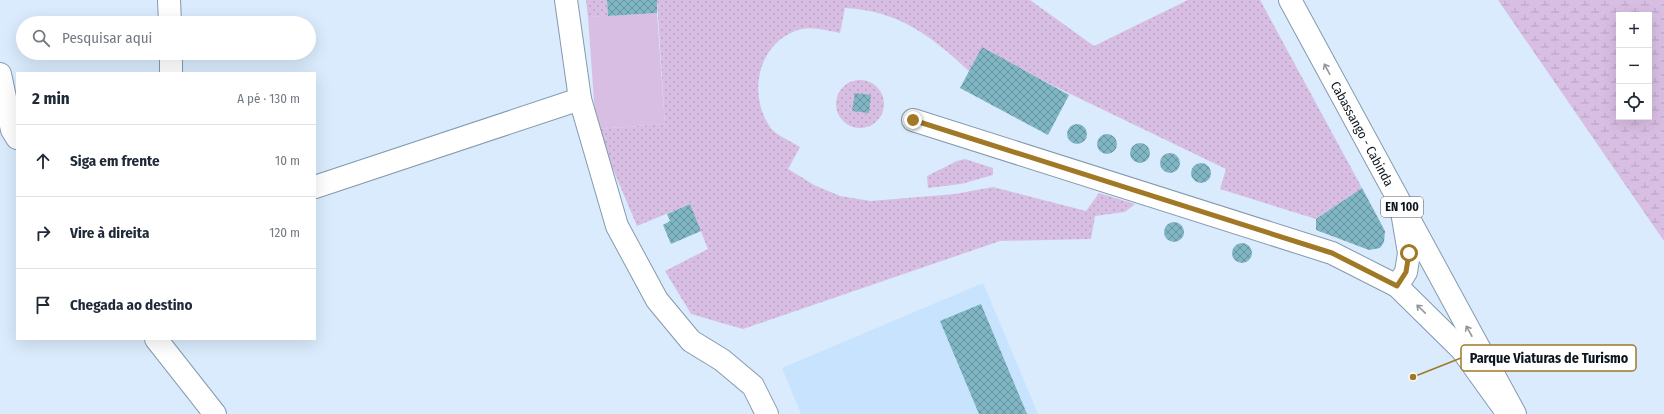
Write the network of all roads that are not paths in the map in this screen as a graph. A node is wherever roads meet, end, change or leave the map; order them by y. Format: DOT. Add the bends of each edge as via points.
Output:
graph roads {
  1 [pos="169,0"];
  2 [pos="566,0"];
  3 [pos="1290,0"];
  4 [pos="170,16"];
  5 [pos="171,60"];
  6 [pos="171,72"];
  7 [pos="0,74"];
  8 [pos="580,99"];
  9 [pos="913,120"];
  10 [pos="16,136"];
  11 [pos="316,187"];
  12 [pos="1400,204"];
  13 [pos="1397,286"];
  14 [pos="157,340"];
  15 [pos="215,414"];
  16 [pos="767,414"];
  17 [pos="1508,414"];
  18 [pos="1515,414"];
  1 -- 4 [label="street"];
  2 -- 8 [label="street"];
  12 -- 3 [label="street, Cabassango - Cabinda / EN 100, one-way"];
  5 -- 6 [label="street"];
  7 -- 10 [label="street" via="12,130"];
  8 -- 11 [label="street"];
  8 -- 16 [label="street" via="617,226 657,300 691,341 722,360 753,386"];
  9 -- 13 [label="street" via="1332,253"];
  12 -- 13 [label="street" via="1409,253 1406,272"];
  18 -- 12 [label="street, Cabassango - Cabinda / EN 100, one-way"];
  17 -- 13 [label="street, one-way" via="1462,350"];
  14 -- 15 [label="street"];
}
